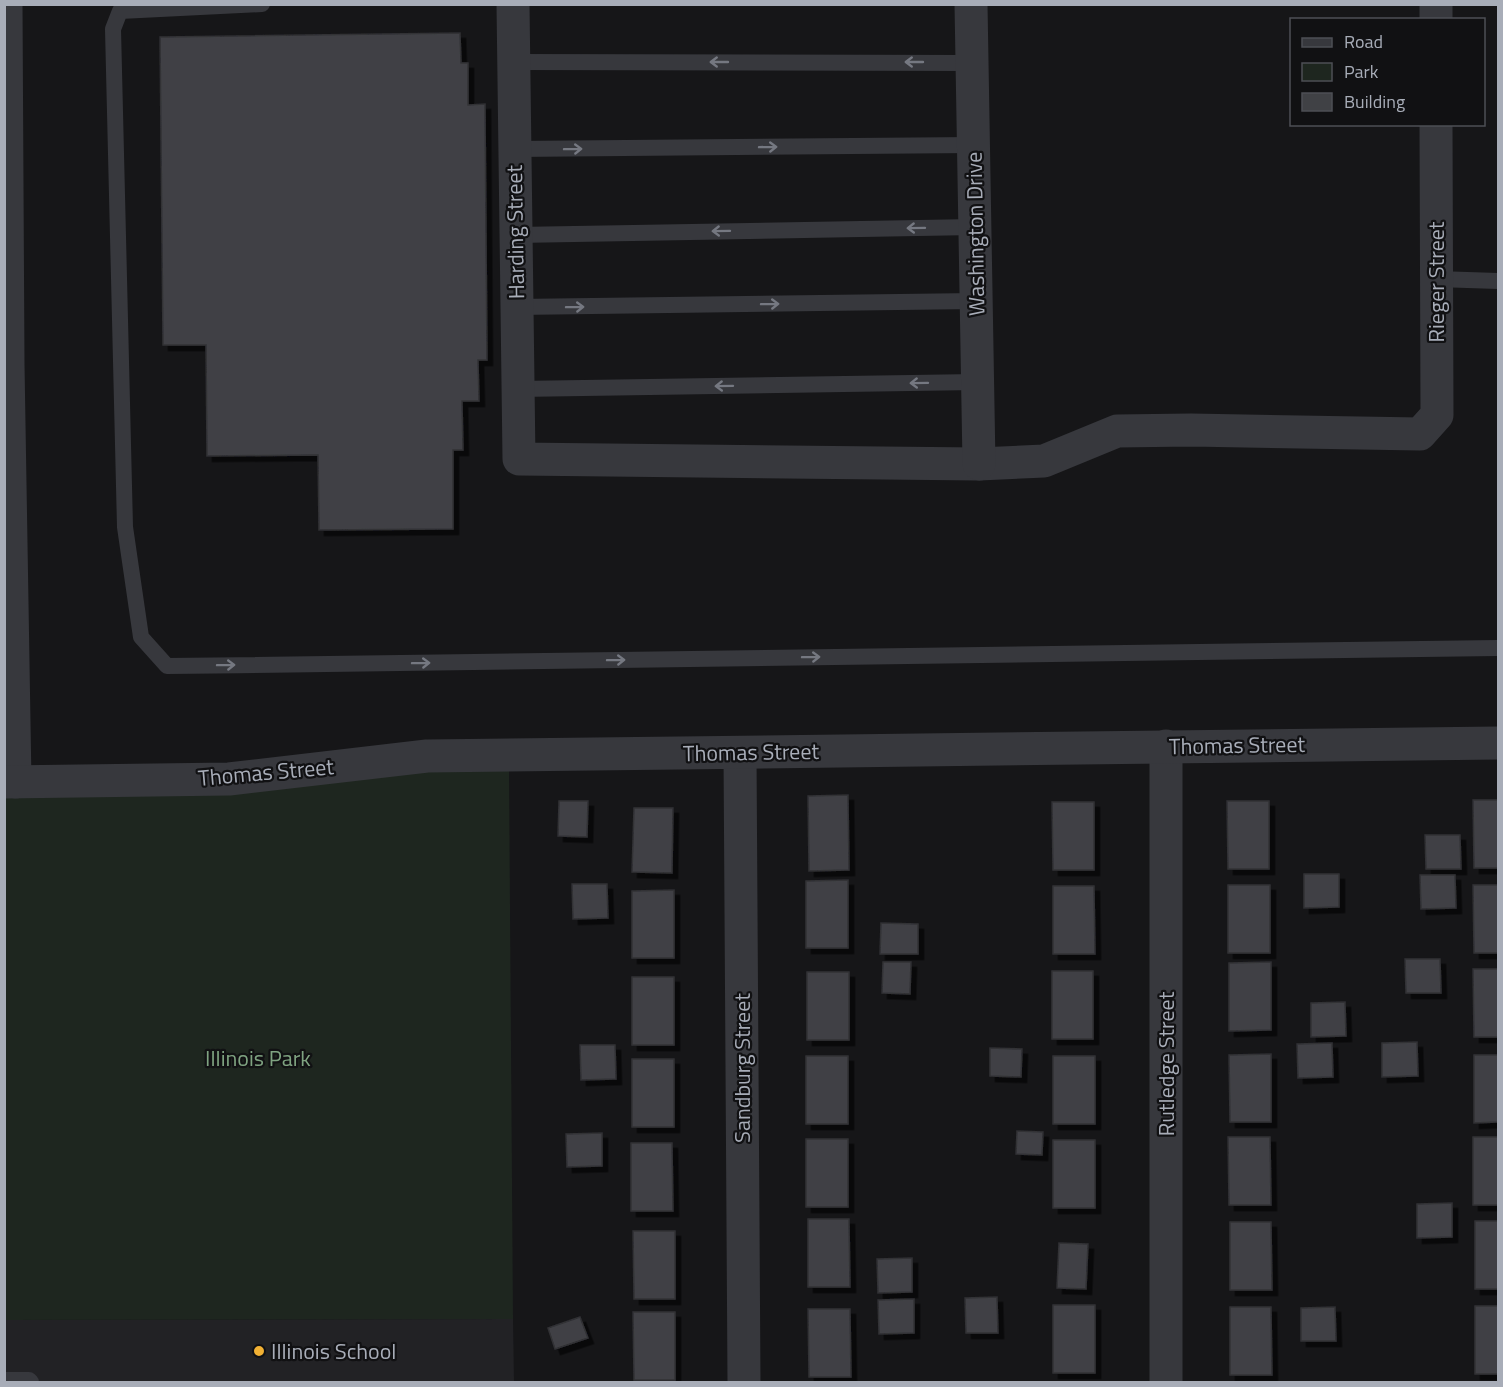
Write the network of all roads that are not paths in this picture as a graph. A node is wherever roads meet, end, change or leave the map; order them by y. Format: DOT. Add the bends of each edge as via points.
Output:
graph roads {
  1 [pos="6,4"];
  2 [pos="262,4"];
  3 [pos="513,4"];
  4 [pos="971,4"];
  5 [pos="513,62"];
  6 [pos="972,63"];
  7 [pos="1436,126"];
  8 [pos="974,145"];
  9 [pos="514,149"];
  10 [pos="975,227"];
  11 [pos="516,235"];
  12 [pos="1437,279"];
  13 [pos="1498,281"];
  14 [pos="976,301"];
  15 [pos="516,307"];
  16 [pos="6,364"];
  17 [pos="977,382"];
  18 [pos="518,389"];
  19 [pos="979,464"];
  20 [pos="1498,648"];
  21 [pos="1498,743"];
  22 [pos="1166,746"];
  23 [pos="740,753"];
  24 [pos="10,782"];
  25 [pos="4,1380"];
  26 [pos="31,1383"];
  27 [pos="744,1383"];
  28 [pos="1166,1383"];
  1 -- 16 [label="street"];
  2 -- 20 [label="lane, one-way" via="120,11 113,29 125,527 141,636 167,666"];
  3 -- 5 [label="street, Harding Street"];
  4 -- 6 [label="street, Washington Drive"];
  6 -- 5 [label="lane, one-way"];
  5 -- 9 [label="street, Harding Street"];
  6 -- 8 [label="street, Washington Drive"];
  7 -- 12 [label="street, Rieger Street"];
  9 -- 8 [label="lane, one-way"];
  8 -- 10 [label="street, Washington Drive"];
  9 -- 11 [label="street, Harding Street"];
  10 -- 11 [label="lane, one-way"];
  10 -- 14 [label="street, Washington Drive"];
  11 -- 15 [label="street, Harding Street"];
  12 -- 13 [label="lane"];
  12 -- 19 [label="street, Rieger Street" via="1437,415 1420,434 1117,431 1044,461"];
  15 -- 14 [label="lane, one-way"];
  14 -- 17 [label="street, Washington Drive"];
  15 -- 18 [label="street, Harding Street"];
  16 -- 24 [label="street"];
  17 -- 18 [label="lane, one-way"];
  17 -- 19 [label="street, Washington Drive"];
  18 -- 19 [label="street, Harding Street" via="519,459"];
  21 -- 22 [label="street, Thomas Street"];
  22 -- 23 [label="street, Thomas Street"];
  22 -- 28 [label="street, Rutledge Street"];
  23 -- 24 [label="street, Thomas Street" via="427,756 229,779"];
  23 -- 27 [label="street, Sandburg Street"];
  25 -- 26 [label="lane"];
}
